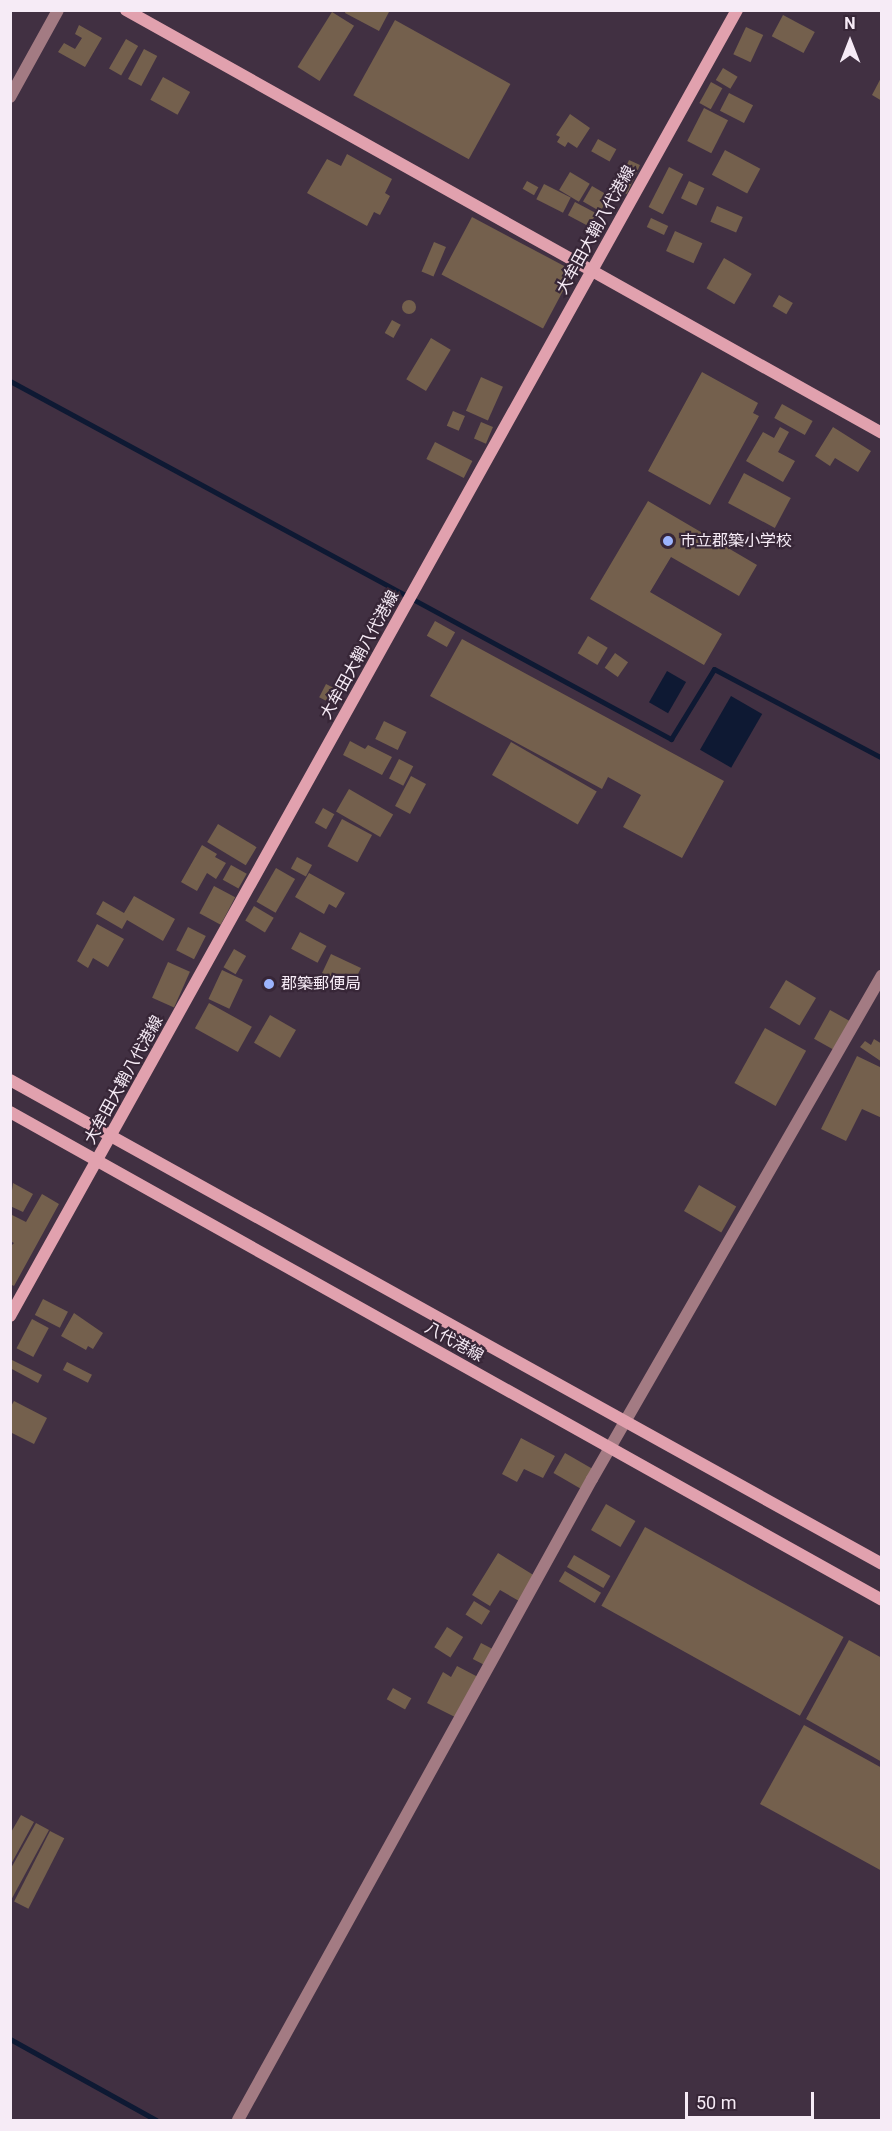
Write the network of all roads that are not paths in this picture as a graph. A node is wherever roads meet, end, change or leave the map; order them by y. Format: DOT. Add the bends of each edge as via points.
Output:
graph roads {
  1 [pos="58,10"];
  2 [pos="126,10"];
  3 [pos="737,10"];
  4 [pos="10,97"];
  5 [pos="592,271"];
  6 [pos="882,433"];
  7 [pos="882,975"];
  8 [pos="10,1080"];
  9 [pos="10,1112"];
  10 [pos="112,1137"];
  11 [pos="97,1161"];
  12 [pos="10,1316"];
  13 [pos="626,1421"];
  14 [pos="611,1448"];
  15 [pos="882,1564"];
  16 [pos="882,1600"];
  17 [pos="238,2121"];
  1 -- 4 [label="street"];
  2 -- 5 [label="main road"];
  3 -- 5 [label="main road, 大牟田大鞘八代港線"];
  5 -- 6 [label="main road"];
  5 -- 10 [label="main road, 大牟田大鞘八代港線"];
  7 -- 13 [label="street"];
  8 -- 10 [label="main road, 八代港線"];
  9 -- 11 [label="main road, 八代港線"];
  10 -- 11 [label="main road, 大牟田大鞘八代港線"];
  10 -- 13 [label="main road, 八代港線"];
  11 -- 12 [label="main road, 大牟田大鞘八代港線"];
  11 -- 14 [label="main road, 八代港線"];
  13 -- 14 [label="street"];
  13 -- 15 [label="main road, 八代港線"];
  14 -- 16 [label="main road, 八代港線"];
  14 -- 17 [label="street"];
}
